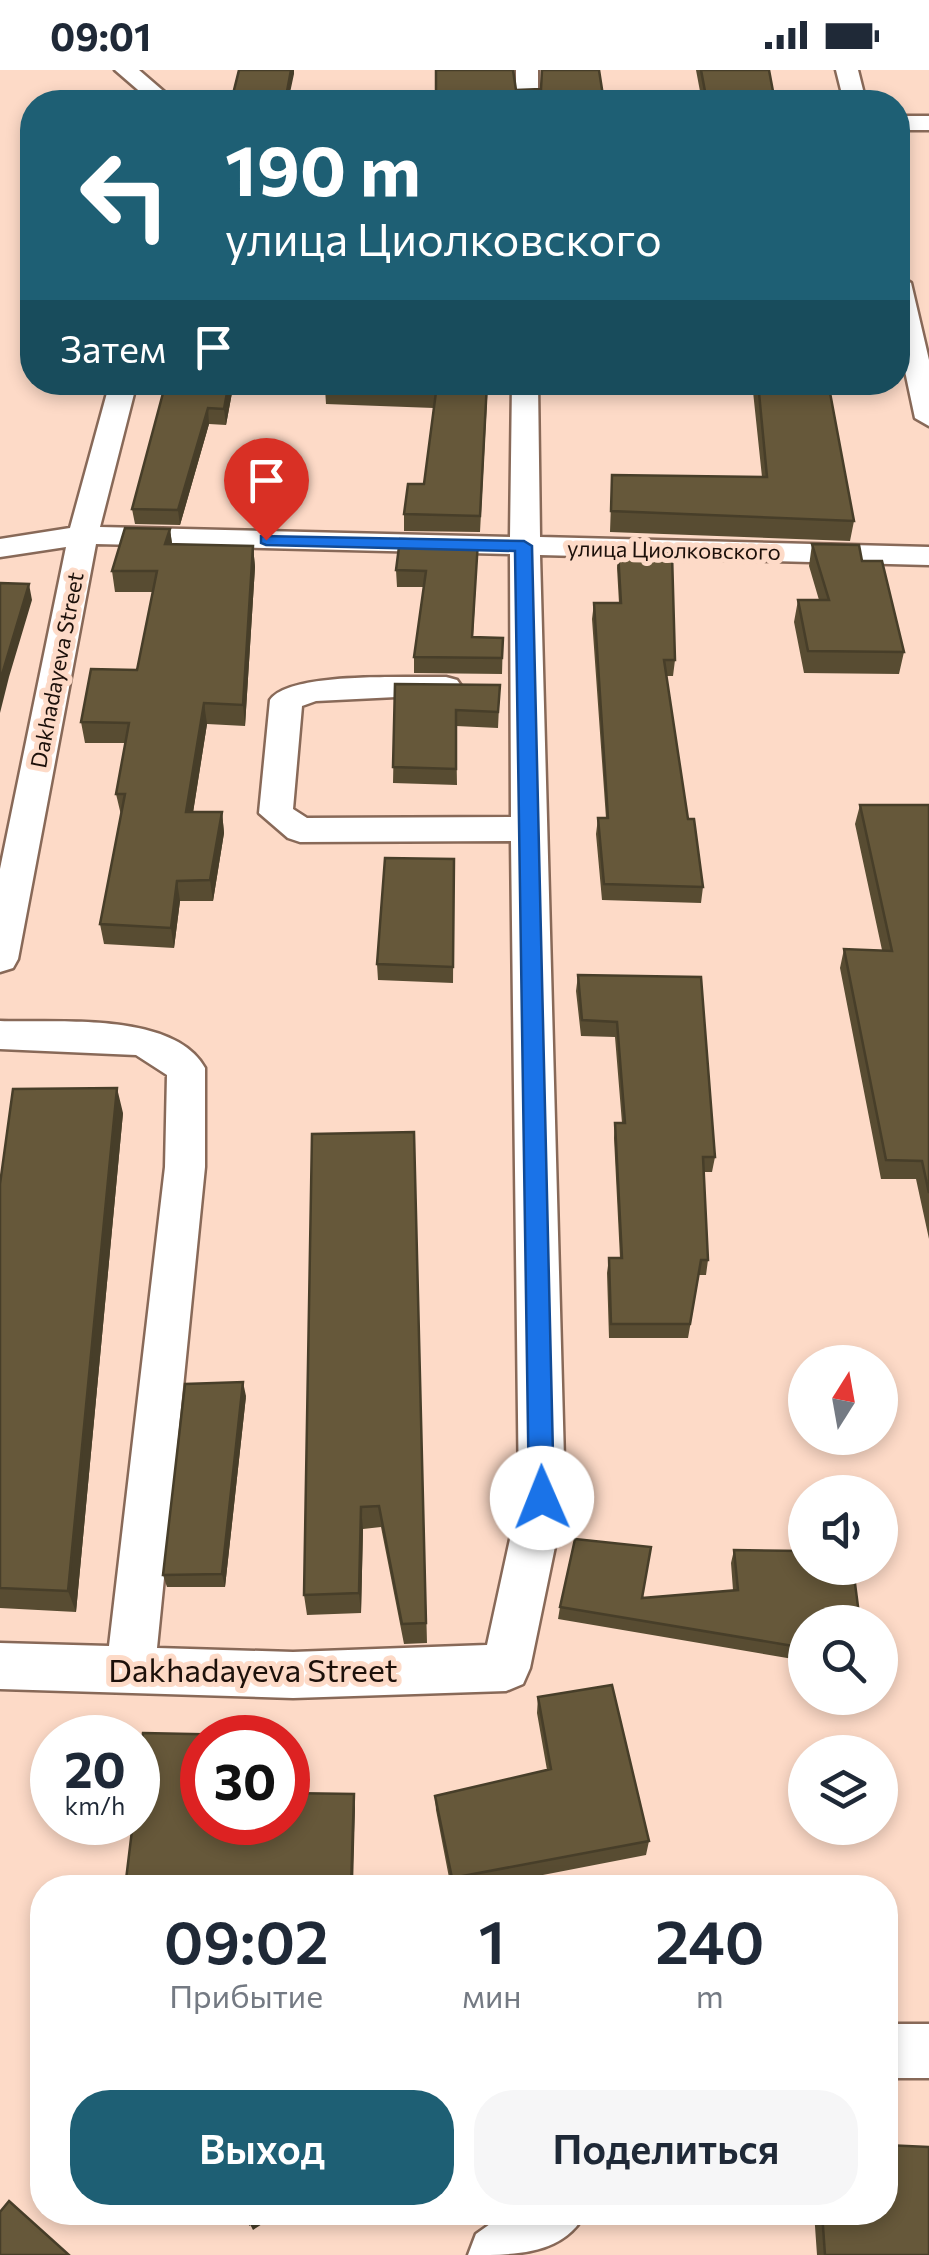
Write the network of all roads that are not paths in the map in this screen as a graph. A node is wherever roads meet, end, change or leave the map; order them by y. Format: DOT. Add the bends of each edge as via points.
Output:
graph roads {
  1 [pos="126,70"];
  2 [pos="151,90"];
  3 [pos="910,335"];
  4 [pos="121,395"];
  5 [pos="524,395"];
  6 [pos="929,418"];
  7 [pos="83,535"];
  8 [pos="524,546"];
  9 [pos="0,548"];
  10 [pos="929,556"];
  11 [pos="494,687"];
  12 [pos="529,829"];
  13 [pos="0,960"];
  14 [pos="0,1035"];
  15 [pos="0,1666"];
  16 [pos="130,1672"];
  17 [pos="898,2051"];
  18 [pos="929,2051"];
  19 [pos="539,2225"];
  20 [pos="497,2255"];
  1 -- 2 [label="street"];
  3 -- 6 [label="street"];
  4 -- 7 [label="street, Dakhadayeva Street"];
  5 -- 8 [label="street"];
  7 -- 8 [label="street, улица Циолковского"];
  7 -- 9 [label="street, улица Циолковского"];
  7 -- 13 [label="street, Dakhadayeva Street"];
  8 -- 10 [label="street, улица Циолковского"];
  8 -- 11 [label="street"];
  11 -- 12 [label="street"];
  11 -- 12 [label="street" via="313,692 286,700 276,813 300,830"];
  12 -- 16 [label="street, Dakhadayeva Street" via="542,1498 506,1668"];
  14 -- 16 [label="street" via="143,1041 186,1068 185,1167"];
  15 -- 16 [label="street, Dakhadayeva Street"];
  17 -- 18 [label="street"];
  19 -- 20 [label="street"];
}
